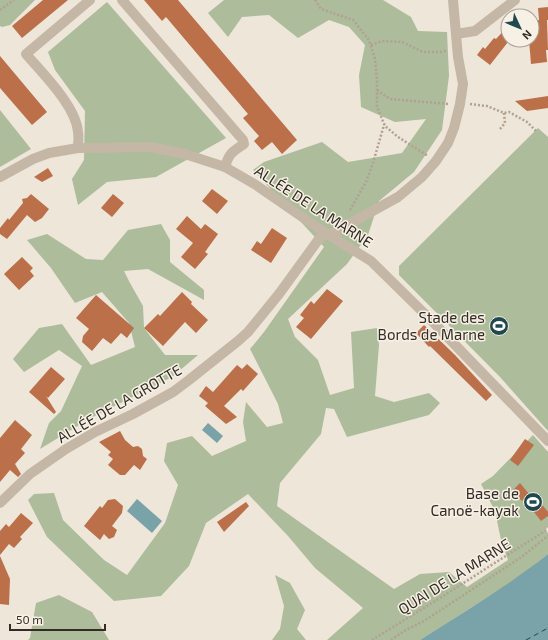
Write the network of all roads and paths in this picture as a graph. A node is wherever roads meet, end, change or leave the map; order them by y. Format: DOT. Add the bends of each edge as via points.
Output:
graph roads {
  1 [pos="14,0"];
  2 [pos="90,0"];
  3 [pos="122,0"];
  4 [pos="315,0"];
  5 [pos="453,0"];
  6 [pos="515,0"];
  7 [pos="0,10"];
  8 [pos="456,34"];
  9 [pos="371,45"];
  10 [pos="457,46"];
  11 [pos="377,90"];
  12 [pos="460,104"];
  13 [pos="504,113"];
  14 [pos="384,124"];
  15 [pos="500,129"];
  16 [pos="536,131"];
  17 [pos="78,148"];
  18 [pos="436,161"];
  19 [pos="225,167"];
  20 [pos="0,177"];
  21 [pos="347,224"];
  22 [pos="327,233"];
  23 [pos="548,441"];
  24 [pos="0,503"];
  25 [pos="548,529"];
  26 [pos="548,536"];
  27 [pos="372,640"];
  28 [pos="391,640"];
  1 -- 7 [label="path"];
  2 -- 17 [label="street" via="26,54 68,105 78,131"];
  3 -- 19 [label="street" via="244,140 244,144 228,157"];
  4 -- 9 [label="path" via="321,9 352,20"];
  5 -- 8 [label="street, ALLÉE DE LA GROTTE"];
  6 -- 8 [label="street" via="475,31"];
  8 -- 10 [label="street, ALLÉE DE LA GROTTE"];
  9 -- 10 [label="path" via="382,41 402,42 423,52 442,52"];
  9 -- 11 [label="path" via="375,59"];
  10 -- 12 [label="street, ALLÉE DE LA GROTTE" via="462,84"];
  11 -- 12 [label="path" via="390,99"];
  11 -- 14 [label="path" via="377,107"];
  12 -- 13 [label="path" via="487,106"];
  12 -- 18 [label="street, ALLÉE DE LA GROTTE" via="448,143"];
  13 -- 15 [label="path" via="505,123"];
  13 -- 16 [label="path" via="509,112 520,118"];
  14 -- 18 [label="path"];
  14 -- 21 [label="path" via="371,170 351,207"];
  17 -- 19 [label="street, ALLÉE DE LA MARNE" via="150,147 186,154"];
  17 -- 20 [label="street, ALLÉE DE LA MARNE" via="38,157"];
  18 -- 21 [label="street, ALLÉE DE LA GROTTE" via="398,197"];
  19 -- 22 [label="street, ALLÉE DE LA MARNE"];
  21 -- 22 [label="street, ALLÉE DE LA GROTTE"];
  22 -- 23 [label="street, ALLÉE DE LA MARNE" via="370,261"];
  22 -- 24 [label="street, ALLÉE DE LA GROTTE" via="238,341 173,392 66,449 30,474"];
  25 -- 27 [label="path, QUAI DE LA MARNE"];
  26 -- 28 [label="path" via="520,558"];
}
